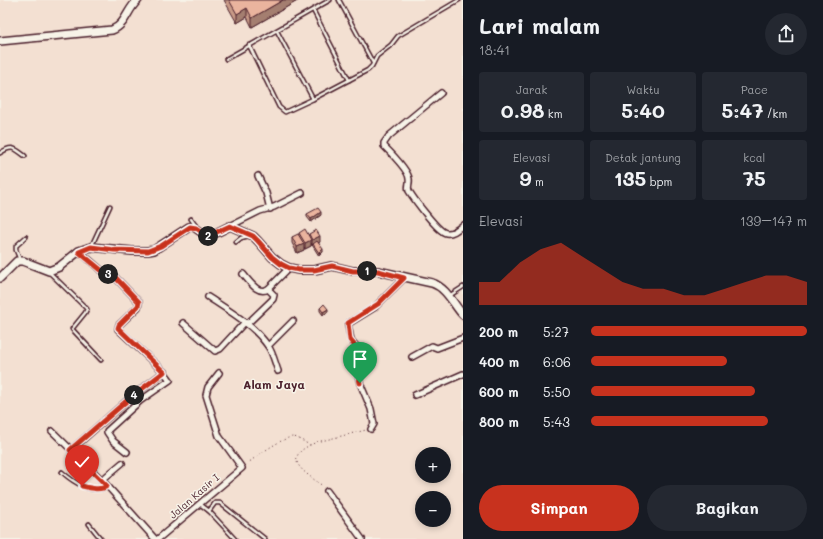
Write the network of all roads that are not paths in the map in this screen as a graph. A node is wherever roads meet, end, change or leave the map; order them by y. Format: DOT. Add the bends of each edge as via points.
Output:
graph roads {
  1 [pos="138,0"];
  2 [pos="330,0"];
  3 [pos="339,0"];
  4 [pos="459,0"];
  5 [pos="313,9"];
  6 [pos="277,30"];
  7 [pos="0,41"];
  8 [pos="249,45"];
  9 [pos="226,59"];
  10 [pos="373,63"];
  11 [pos="349,80"];
  12 [pos="441,93"];
  13 [pos="313,99"];
  14 [pos="0,153"];
  15 [pos="25,156"];
  16 [pos="258,176"];
  17 [pos="302,193"];
  18 [pos="110,206"];
  19 [pos="270,209"];
  20 [pos="191,219"];
  21 [pos="463,225"];
  22 [pos="230,226"];
  23 [pos="198,230"];
  24 [pos="253,236"];
  25 [pos="26,237"];
  26 [pos="236,242"];
  27 [pos="91,247"];
  28 [pos="79,252"];
  29 [pos="20,261"];
  30 [pos="289,268"];
  31 [pos="49,271"];
  32 [pos="243,274"];
  33 [pos="0,278"];
  34 [pos="404,278"];
  35 [pos="463,287"];
  36 [pos="268,289"];
  37 [pos="449,296"];
  38 [pos="208,297"];
  39 [pos="463,315"];
  40 [pos="293,321"];
  41 [pos="183,323"];
  42 [pos="246,323"];
  43 [pos="463,338"];
  44 [pos="268,346"];
  45 [pos="412,357"];
  46 [pos="101,360"];
  47 [pos="278,371"];
  48 [pos="164,372"];
  49 [pos="219,373"];
  50 [pos="463,374"];
  51 [pos="415,395"];
  52 [pos="371,429"];
  53 [pos="52,431"];
  54 [pos="70,450"];
  55 [pos="127,452"];
  56 [pos="122,463"];
  57 [pos="62,472"];
  58 [pos="102,480"];
  59 [pos="107,486"];
  60 [pos="327,490"];
  61 [pos="200,503"];
  62 [pos="209,510"];
  63 [pos="89,524"];
  64 [pos="101,539"];
  65 [pos="155,539"];
  66 [pos="158,539"];
  67 [pos="235,539"];
  68 [pos="265,539"];
  69 [pos="362,539"];
  1 -- 7 [label="street" via="116,29"];
  2 -- 5 [label="lane"];
  3 -- 10 [label="lane"];
  4 -- 10 [label="lane" via="400,35"];
  5 -- 6 [label="lane"];
  5 -- 11 [label="lane"];
  6 -- 8 [label="lane"];
  6 -- 13 [label="lane"];
  8 -- 9 [label="lane"];
  8 -- 13 [label="lane" via="281,110 284,112"];
  10 -- 11 [label="lane" via="368,70"];
  11 -- 13 [label="lane"];
  12 -- 21 [label="street" via="389,136 384,146 406,173 409,191 432,222 447,233 455,232"];
  14 -- 15 [label="lane" via="12,148"];
  16 -- 19 [label="street" via="269,200"];
  17 -- 19 [label="street"];
  18 -- 27 [label="lane"];
  19 -- 22 [label="street" via="260,211"];
  20 -- 23 [label="lane"];
  22 -- 23 [label="street" via="210,236"];
  22 -- 24 [label="street"];
  23 -- 27 [label="street" via="187,228 161,246 148,251"];
  24 -- 26 [label="lane"];
  24 -- 30 [label="street" via="272,257"];
  25 -- 29 [label="lane" via="16,246"];
  27 -- 28 [label="street"];
  28 -- 31 [label="street"];
  28 -- 48 [label="street" via="101,270 115,277 139,302 118,328"];
  29 -- 31 [label="street"];
  29 -- 33 [label="street" via="13,264"];
  30 -- 34 [label="street" via="314,270 332,266 353,271 378,271"];
  30 -- 36 [label="street"];
  31 -- 46 [label="lane" via="87,309 72,329"];
  32 -- 36 [label="street" via="261,292"];
  34 -- 37 [label="street" via="438,285"];
  34 -- 52 [label="street" via="370,310 348,324 350,340 363,356 356,365 360,383 371,409 374,424"];
  35 -- 37 [label="lane"];
  36 -- 42 [label="street" via="274,295 273,299"];
  37 -- 39 [label="street"];
  38 -- 42 [label="street"];
  40 -- 44 [label="street"];
  41 -- 42 [label="street" via="215,351"];
  42 -- 44 [label="street"];
  43 -- 45 [label="street" via="437,348 432,346"];
  44 -- 47 [label="street"];
  48 -- 54 [label="street"];
  48 -- 55 [label="street" via="170,380 140,401 107,431 113,441"];
  49 -- 61 [label="street, Jalan Kasir I" via="208,387 206,395 219,436 242,468"];
  50 -- 51 [label="street"];
  53 -- 54 [label="street"];
  54 -- 58 [label="street"];
  56 -- 58 [label="street"];
  57 -- 59 [label="lane" via="82,486 92,489"];
  58 -- 59 [label="street"];
  59 -- 65 [label="street"];
  60 -- 69 [label="street"];
  61 -- 62 [label="lane"];
  61 -- 66 [label="street, Jalan Kasir I"];
  62 -- 67 [label="lane"];
  62 -- 68 [label="lane" via="215,503 220,503"];
  63 -- 64 [label="lane"];
}
